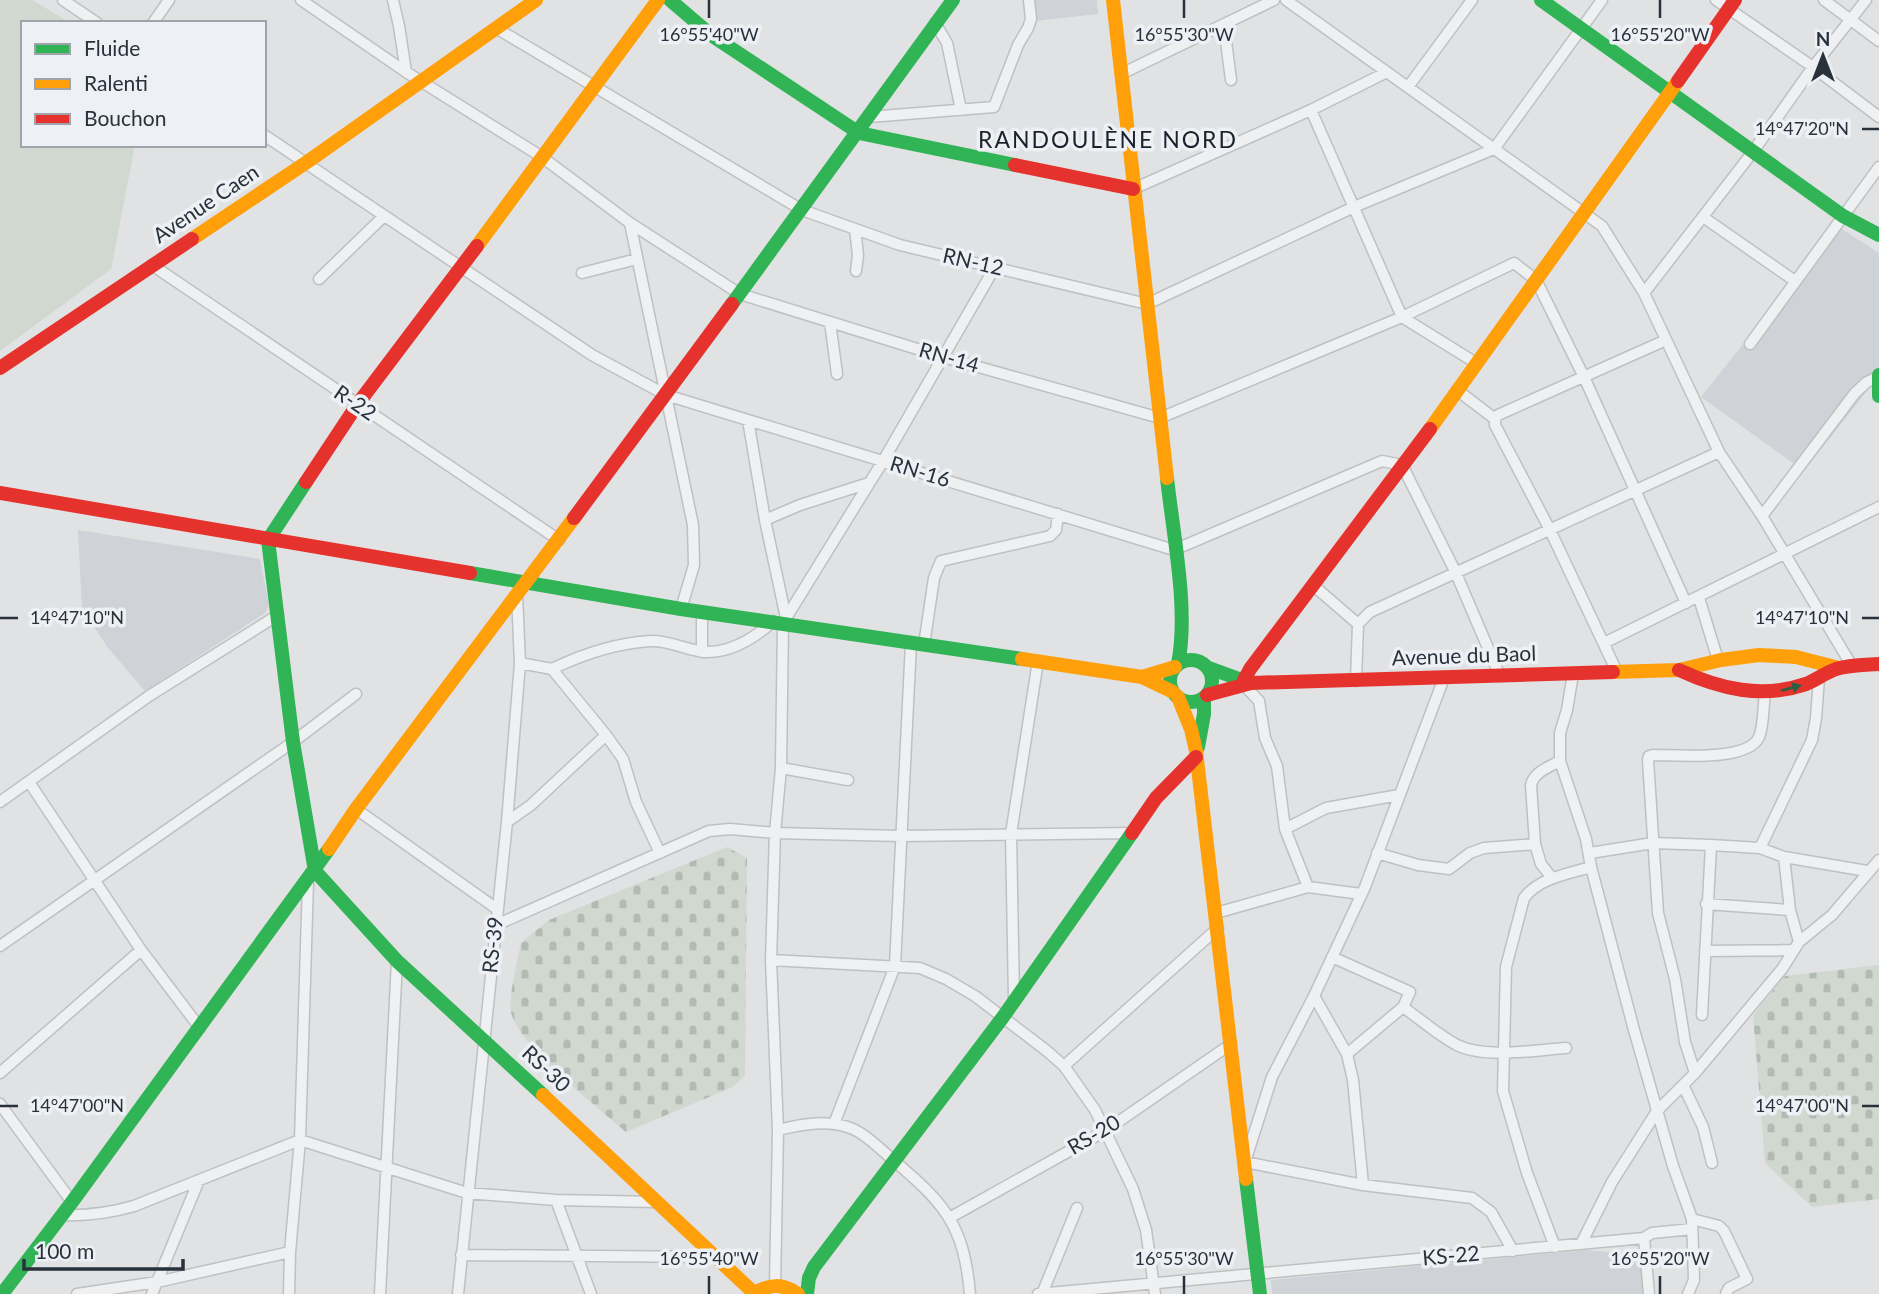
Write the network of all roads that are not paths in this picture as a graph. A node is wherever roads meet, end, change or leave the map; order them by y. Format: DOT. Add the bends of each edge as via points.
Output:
graph roads {
  1 [pos="63,0"];
  2 [pos="169,0"];
  3 [pos="301,0"];
  4 [pos="393,0"];
  5 [pos="536,0"];
  6 [pos="658,0"];
  7 [pos="670,0"];
  8 [pos="953,0"];
  9 [pos="1029,0"];
  10 [pos="1113,0"];
  11 [pos="1275,0"];
  12 [pos="1286,0"];
  13 [pos="1472,0"];
  14 [pos="1541,0"];
  15 [pos="1602,0"];
  16 [pos="1716,0"];
  17 [pos="1824,0"];
  18 [pos="1866,0"];
  19 [pos="1732,4"];
  20 [pos="1852,20"];
  21 [pos="94,21"];
  22 [pos="154,21"];
  23 [pos="935,23"];
  24 [pos="1224,26"];
  25 [pos="496,28"];
  26 [pos="1581,29"];
  27 [pos="1879,41"];
  28 [pos="1813,67"];
  29 [pos="406,72"];
  30 [pos="1387,72"];
  31 [pos="1121,74"];
  32 [pos="423,80"];
  33 [pos="1231,80"];
  34 [pos="594,87"];
  35 [pos="1408,87"];
  36 [pos="1670,93"];
  37 [pos="961,110"];
  38 [pos="1311,110"];
  39 [pos="869,117"];
  40 [pos="1879,117"];
  41 [pos="859,133"];
  42 [pos="266,136"];
  43 [pos="1494,149"];
  44 [pos="1752,153"];
  45 [pos="542,157"];
  46 [pos="305,163"];
  47 [pos="1879,167"];
  48 [pos="1133,189"];
  49 [pos="1354,207"];
  50 [pos="802,210"];
  51 [pos="1584,214"];
  52 [pos="384,216"];
  53 [pos="1843,216"];
  54 [pos="1703,217"];
  55 [pos="630,223"];
  56 [pos="855,229"];
  57 [pos="1879,235"];
  58 [pos="638,259"];
  59 [pos="152,265"];
  60 [pos="995,267"];
  61 [pos="461,268"];
  62 [pos="856,271"];
  63 [pos="582,273"];
  64 [pos="318,279"];
  65 [pos="1536,280"];
  66 [pos="1795,281"];
  67 [pos="1644,293"];
  68 [pos="740,294"];
  69 [pos="1147,304"];
  70 [pos="1402,317"];
  71 [pos="830,322"];
  72 [pos="1666,340"];
  73 [pos="1750,344"];
  74 [pos="943,357"];
  75 [pos="1476,363"];
  76 [pos="0,368"];
  77 [pos="837,374"];
  78 [pos="1878,376"];
  79 [pos="1584,377"];
  80 [pos="1457,390"];
  81 [pos="666,395"];
  82 [pos="1879,396"];
  83 [pos="357,405"];
  84 [pos="1160,418"];
  85 [pos="1495,419"];
  86 [pos="748,420"];
  87 [pos="1718,452"];
  88 [pos="883,461"];
  89 [pos="1402,465"];
  90 [pos="869,483"];
  91 [pos="1635,490"];
  92 [pos="0,493"];
  93 [pos="1879,507"];
  94 [pos="1058,514"];
  95 [pos="1762,516"];
  96 [pos="765,520"];
  97 [pos="1549,528"];
  98 [pos="268,540"];
  99 [pos="559,540"];
  100 [pos="1174,550"];
  101 [pos="1785,555"];
  102 [pos="1455,572"];
  103 [pos="1314,586"];
  104 [pos="522,589"];
  105 [pos="1699,598"];
  106 [pos="1686,603"];
  107 [pos="681,609"];
  108 [pos="702,612"];
  109 [pos="1182,612"];
  110 [pos="278,615"];
  111 [pos="781,621"];
  112 [pos="1358,624"];
  113 [pos="1604,643"];
  114 [pos="918,644"];
  115 [pos="702,652"];
  116 [pos="1718,660"];
  117 [pos="1038,661"];
  118 [pos="520,663"];
  119 [pos="1879,664"];
  120 [pos="1176,666"];
  121 [pos="1206,666"];
  122 [pos="1845,667"];
  123 [pos="552,669"];
  124 [pos="1679,670"];
  125 [pos="1617,672"];
  126 [pos="1573,674"];
  127 [pos="1500,676"];
  128 [pos="1142,677"];
  129 [pos="1444,678"];
  130 [pos="1819,678"];
  131 [pos="1356,681"];
  132 [pos="1246,683"];
  133 [pos="1765,693"];
  134 [pos="356,694"];
  135 [pos="1175,694"];
  136 [pos="1206,696"];
  137 [pos="606,735"];
  138 [pos="293,742"];
  139 [pos="1196,754"];
  140 [pos="1560,761"];
  141 [pos="781,768"];
  142 [pos="848,780"];
  143 [pos="29,782"];
  144 [pos="1399,795"];
  145 [pos="0,802"];
  146 [pos="356,809"];
  147 [pos="507,822"];
  148 [pos="1286,829"];
  149 [pos="775,833"];
  150 [pos="1133,833"];
  151 [pos="1011,834"];
  152 [pos="901,836"];
  153 [pos="1653,843"];
  154 [pos="1535,844"];
  155 [pos="1711,845"];
  156 [pos="1760,848"];
  157 [pos="660,853"];
  158 [pos="1377,853"];
  159 [pos="1590,853"];
  160 [pos="1784,857"];
  161 [pos="1879,860"];
  162 [pos="1591,867"];
  163 [pos="1867,871"];
  164 [pos="311,876"];
  165 [pos="1552,878"];
  166 [pos="96,881"];
  167 [pos="1308,887"];
  168 [pos="1361,894"];
  169 [pos="1706,904"];
  170 [pos="497,909"];
  171 [pos="1790,910"];
  172 [pos="1217,920"];
  173 [pos="496,925"];
  174 [pos="0,946"];
  175 [pos="1796,946"];
  176 [pos="141,950"];
  177 [pos="1705,951"];
  178 [pos="1332,957"];
  179 [pos="771,960"];
  180 [pos="397,961"];
  181 [pos="895,966"];
  182 [pos="1314,996"];
  183 [pos="1014,999"];
  184 [pos="1403,1007"];
  185 [pos="1702,1015"];
  186 [pos="1003,1017"];
  187 [pos="200,1028"];
  188 [pos="484,1039"];
  189 [pos="1231,1044"];
  190 [pos="1566,1048"];
  191 [pos="1504,1053"];
  192 [pos="1347,1054"];
  193 [pos="1064,1066"];
  194 [pos="0,1073"];
  195 [pos="1695,1073"];
  196 [pos="1683,1085"];
  197 [pos="0,1104"];
  198 [pos="1657,1111"];
  199 [pos="834,1124"];
  200 [pos="778,1129"];
  201 [pos="1105,1131"];
  202 [pos="300,1140"];
  203 [pos="895,1161"];
  204 [pos="1245,1162"];
  205 [pos="1712,1163"];
  206 [pos="386,1168"];
  207 [pos="199,1180"];
  208 [pos="1363,1185"];
  209 [pos="467,1193"];
  210 [pos="556,1200"];
  211 [pos="72,1202"];
  212 [pos="656,1202"];
  213 [pos="1077,1208"];
  214 [pos="62,1215"];
  215 [pos="951,1217"];
  216 [pos="1692,1224"];
  217 [pos="1644,1238"];
  218 [pos="1581,1244"];
  219 [pos="1555,1247"];
  220 [pos="1513,1251"];
  221 [pos="290,1252"];
  222 [pos="461,1255"];
  223 [pos="578,1257"];
  224 [pos="714,1257"];
  225 [pos="814,1267"];
  226 [pos="1258,1275"];
  227 [pos="157,1282"];
  228 [pos="777,1285"];
  229 [pos="1155,1289"];
  230 [pos="8,1292"];
  231 [pos="77,1294"];
  232 [pos="152,1294"];
  233 [pos="289,1294"];
  234 [pos="380,1294"];
  235 [pos="458,1294"];
  236 [pos="591,1294"];
  237 [pos="754,1294"];
  238 [pos="798,1294"];
  239 [pos="807,1294"];
  240 [pos="970,1294"];
  241 [pos="1040,1294"];
  242 [pos="1260,1294"];
  243 [pos="1649,1294"];
  244 [pos="1688,1294"];
  245 [pos="1726,1294"];
  1 -- 21 [label="street"];
  2 -- 22 [label="street"];
  3 -- 29 [label="street, RN-14"];
  4 -- 29 [label="street"];
  5 -- 25 [label="main road, Avenue Caen"];
  6 -- 34 [label="main road"];
  7 -- 41 [label="main road" via="711,35"];
  8 -- 23 [label="main road"];
  9 -- 37 [label="street" via="1031,19 997,105"];
  10 -- 31 [label="main road"];
  11 -- 24 [label="street"];
  12 -- 30 [label="street"];
  13 -- 35 [label="street"];
  14 -- 26 [label="main road"];
  15 -- 26 [label="street"];
  16 -- 19 [label="street"];
  17 -- 20 [label="street"];
  18 -- 20 [label="street"];
  19 -- 28 [label="street"];
  19 -- 36 [label="main road"];
  20 -- 27 [label="street"];
  20 -- 28 [label="street"];
  23 -- 37 [label="street" via="947,43"];
  23 -- 39 [label="main road"];
  24 -- 31 [label="street"];
  24 -- 33 [label="street"];
  25 -- 32 [label="main road, Avenue Caen"];
  25 -- 34 [label="street, RN-12"];
  26 -- 36 [label="main road"];
  26 -- 43 [label="street"];
  28 -- 40 [label="street"];
  28 -- 44 [label="street"];
  29 -- 32 [label="street, RN-14"];
  30 -- 35 [label="street"];
  30 -- 38 [label="street"];
  31 -- 48 [label="main road"];
  32 -- 45 [label="street, RN-14"];
  32 -- 46 [label="main road, Avenue Caen"];
  34 -- 45 [label="main road"];
  34 -- 50 [label="street, RN-12"];
  35 -- 43 [label="street"];
  36 -- 44 [label="main road"];
  36 -- 51 [label="main road"];
  37 -- 39 [label="street"];
  38 -- 48 [label="street"];
  38 -- 49 [label="street"];
  39 -- 41 [label="main road"];
  41 -- 48 [label="main road"];
  41 -- 50 [label="main road"];
  42 -- 46 [label="street, RN-16"];
  43 -- 49 [label="street"];
  43 -- 51 [label="street"];
  44 -- 53 [label="main road"];
  44 -- 54 [label="street"];
  45 -- 55 [label="street, RN-14"];
  45 -- 61 [label="main road"];
  46 -- 52 [label="street, RN-16"];
  46 -- 59 [label="main road, Avenue Caen"];
  47 -- 53 [label="street"];
  48 -- 69 [label="main road"];
  49 -- 69 [label="street"];
  49 -- 70 [label="street"];
  50 -- 56 [label="street, RN-12"];
  50 -- 68 [label="main road"];
  51 -- 65 [label="main road"];
  51 -- 67 [label="street" via="1602,226"];
  52 -- 61 [label="street, RN-16"];
  52 -- 64 [label="street"];
  53 -- 57 [label="main road"];
  53 -- 66 [label="street"];
  54 -- 66 [label="street"];
  54 -- 67 [label="street"];
  55 -- 58 [label="street"];
  55 -- 68 [label="street, RN-14"];
  56 -- 60 [label="street, RN-12" via="900,245"];
  56 -- 62 [label="street"];
  58 -- 63 [label="street"];
  58 -- 81 [label="street"];
  59 -- 76 [label="main road, Avenue Caen"];
  59 -- 83 [label="street, R-22"];
  60 -- 69 [label="street, RN-12"];
  60 -- 74 [label="street"];
  61 -- 81 [label="street, RN-16" via="592,355"];
  61 -- 83 [label="main road"];
  65 -- 70 [label="street" via="1514,263"];
  65 -- 75 [label="main road"];
  65 -- 79 [label="street"];
  66 -- 73 [label="street"];
  67 -- 72 [label="street"];
  68 -- 71 [label="street, RN-14"];
  68 -- 81 [label="main road"];
  69 -- 84 [label="main road"];
  70 -- 75 [label="street"];
  70 -- 84 [label="street"];
  71 -- 74 [label="street, RN-14"];
  71 -- 77 [label="street"];
  72 -- 79 [label="street"];
  72 -- 87 [label="street"];
  74 -- 84 [label="street, RN-14"];
  74 -- 88 [label="street"];
  75 -- 80 [label="main road"];
  78 -- 82 [label="main road"];
  78 -- 95 [label="street" via="1856,393"];
  79 -- 85 [label="street"];
  79 -- 91 [label="street"];
  80 -- 85 [label="street"];
  80 -- 89 [label="main road"];
  81 -- 86 [label="street, RN-16"];
  81 -- 99 [label="main road"];
  81 -- 107 [label="street" via="695,547"];
  83 -- 98 [label="main road"];
  83 -- 99 [label="street, R-22"];
  84 -- 100 [label="main road"];
  85 -- 97 [label="street"];
  86 -- 88 [label="street, RN-16"];
  86 -- 96 [label="street"];
  87 -- 91 [label="street"];
  87 -- 95 [label="street"];
  88 -- 90 [label="street"];
  88 -- 94 [label="street, RN-16"];
  89 -- 100 [label="street" via="1382,461"];
  89 -- 102 [label="street"];
  89 -- 103 [label="main road"];
  90 -- 96 [label="street"];
  90 -- 111 [label="street"];
  91 -- 97 [label="street"];
  91 -- 106 [label="street"];
  92 -- 98 [label="main road"];
  93 -- 101 [label="street"];
  94 -- 100 [label="street, RN-16"];
  94 -- 114 [label="street" via="1051,536 941,561"];
  95 -- 101 [label="street"];
  96 -- 111 [label="street"];
  97 -- 102 [label="street"];
  97 -- 113 [label="street"];
  98 -- 104 [label="main road"];
  98 -- 110 [label="main road"];
  99 -- 104 [label="main road"];
  100 -- 109 [label="main road"];
  101 -- 105 [label="street"];
  101 -- 122 [label="street"];
  102 -- 112 [label="street" via="1370,612"];
  102 -- 127 [label="street"];
  103 -- 112 [label="street"];
  103 -- 132 [label="main road"];
  104 -- 107 [label="main road"];
  104 -- 118 [label="street, RS-39"];
  104 -- 146 [label="main road"];
  105 -- 106 [label="street"];
  105 -- 116 [label="street"];
  106 -- 113 [label="street"];
  107 -- 108 [label="main road"];
  108 -- 111 [label="main road"];
  108 -- 115 [label="street"];
  109 -- 120 [label="main road" via="1182,645"];
  109 -- 121 [label="main road" via="1197,657"];
  110 -- 138 [label="main road"];
  110 -- 143 [label="street" via="149,696"];
  111 -- 114 [label="main road"];
  111 -- 115 [label="street" via="738,645"];
  111 -- 141 [label="street"];
  112 -- 131 [label="street"];
  113 -- 125 [label="street"];
  114 -- 117 [label="main road"];
  114 -- 152 [label="street"];
  115 -- 123 [label="street" via="650,641 597,650"];
  116 -- 122 [label="main road, Avenue du Baol" via="1776,653"];
  116 -- 124 [label="main road, Avenue du Baol"];
  117 -- 128 [label="main road"];
  117 -- 151 [label="street"];
  118 -- 123 [label="street"];
  118 -- 147 [label="street, RS-39"];
  119 -- 122 [label="main road, Avenue du Baol"];
  120 -- 121 [label="main road" via="1190,660"];
  120 -- 128 [label="main road"];
  120 -- 135 [label="main road" via="1170,679"];
  121 -- 132 [label="main road"];
  121 -- 136 [label="main road" via="1212,685"];
  122 -- 130 [label="main road, Avenue du Baol"];
  123 -- 137 [label="street"];
  124 -- 125 [label="main road, Avenue du Baol"];
  124 -- 133 [label="main road, Avenue du Baol" via="1741,692"];
  125 -- 126 [label="main road, Avenue du Baol"];
  126 -- 127 [label="main road, Avenue du Baol"];
  126 -- 140 [label="street" via="1560,733"];
  127 -- 129 [label="main road, Avenue du Baol"];
  128 -- 135 [label="main road"];
  129 -- 131 [label="main road, Avenue du Baol"];
  129 -- 144 [label="street"];
  133 -- 130 [label="main road, Avenue du Baol, one-way"];
  130 -- 156 [label="street" via="1812,740"];
  131 -- 132 [label="main road, Avenue du Baol"];
  132 -- 136 [label="main road"];
  132 -- 148 [label="street" via="1259,701 1265,738 1277,766"];
  133 -- 153 [label="street" via="1758,737 1752,745 1727,754 1649,756"];
  134 -- 138 [label="street"];
  135 -- 136 [label="main road" via="1194,702"];
  135 -- 139 [label="main road" via="1191,729"];
  136 -- 139 [label="main road"];
  137 -- 147 [label="street"];
  137 -- 157 [label="street" via="622,759"];
  138 -- 164 [label="main road"];
  138 -- 166 [label="street"];
  139 -- 150 [label="main road" via="1156,798"];
  139 -- 172 [label="main road"];
  140 -- 154 [label="street" via="1532,778"];
  140 -- 159 [label="street"];
  141 -- 142 [label="street"];
  141 -- 149 [label="street"];
  143 -- 145 [label="street"];
  143 -- 166 [label="street"];
  144 -- 148 [label="street" via="1326,808"];
  144 -- 158 [label="street"];
  146 -- 164 [label="main road"];
  146 -- 170 [label="street"];
  147 -- 170 [label="street, RS-39"];
  148 -- 167 [label="street"];
  149 -- 152 [label="street"];
  149 -- 157 [label="street" via="730,828 709,831"];
  149 -- 179 [label="street"];
  150 -- 151 [label="street"];
  150 -- 183 [label="main road"];
  151 -- 152 [label="street"];
  151 -- 183 [label="street"];
  152 -- 181 [label="street"];
  153 -- 155 [label="street"];
  153 -- 159 [label="street"];
  153 -- 195 [label="street" via="1658,913"];
  154 -- 158 [label="street" via="1484,848 1449,869"];
  154 -- 165 [label="street" via="1541,864"];
  155 -- 156 [label="street"];
  155 -- 169 [label="street"];
  156 -- 160 [label="street"];
  157 -- 173 [label="street"];
  158 -- 168 [label="street"];
  159 -- 162 [label="street"];
  160 -- 163 [label="street"];
  160 -- 171 [label="street"];
  161 -- 163 [label="street"];
  162 -- 165 [label="street"];
  162 -- 198 [label="street"];
  163 -- 175 [label="street" via="1832,915"];
  164 -- 180 [label="main road, RS-30"];
  164 -- 187 [label="main road"];
  164 -- 202 [label="street"];
  165 -- 191 [label="street" via="1524,898 1506,967"];
  166 -- 174 [label="street"];
  166 -- 176 [label="street"];
  167 -- 168 [label="street"];
  167 -- 172 [label="street"];
  168 -- 178 [label="street"];
  169 -- 171 [label="street"];
  169 -- 177 [label="street"];
  170 -- 173 [label="street, RS-39"];
  171 -- 175 [label="street"];
  172 -- 189 [label="main road"];
  172 -- 193 [label="street"];
  173 -- 188 [label="street, RS-39"];
  175 -- 177 [label="street"];
  175 -- 195 [label="street"];
  176 -- 187 [label="street"];
  176 -- 194 [label="street"];
  177 -- 185 [label="street"];
  178 -- 182 [label="street"];
  178 -- 184 [label="street" via="1410,992"];
  179 -- 181 [label="street"];
  179 -- 200 [label="street"];
  180 -- 188 [label="main road, RS-30"];
  180 -- 206 [label="street"];
  181 -- 186 [label="street" via="920,968 946,979"];
  181 -- 199 [label="street"];
  182 -- 192 [label="street"];
  182 -- 204 [label="street" via="1272,1077"];
  183 -- 186 [label="main road"];
  184 -- 191 [label="street" via="1458,1045"];
  184 -- 192 [label="street"];
  186 -- 193 [label="street"];
  186 -- 203 [label="main road"];
  187 -- 211 [label="main road"];
  188 -- 209 [label="street, RS-39"];
  188 -- 212 [label="main road, RS-30"];
  189 -- 201 [label="street, RS-20"];
  189 -- 204 [label="main road"];
  190 -- 191 [label="street"];
  191 -- 219 [label="street" via="1503,1091"];
  192 -- 208 [label="street"];
  193 -- 201 [label="street"];
  195 -- 196 [label="street"];
  196 -- 198 [label="street"];
  196 -- 205 [label="street" via="1703,1127"];
  197 -- 211 [label="street"];
  198 -- 216 [label="street"];
  198 -- 218 [label="street" via="1612,1182"];
  199 -- 200 [label="street"];
  199 -- 203 [label="street" via="854,1129"];
  200 -- 228 [label="street"];
  201 -- 215 [label="street, RS-20"];
  201 -- 229 [label="street" via="1141,1210"];
  202 -- 206 [label="street"];
  202 -- 207 [label="street"];
  202 -- 221 [label="street"];
  203 -- 215 [label="street"];
  203 -- 225 [label="main road"];
  204 -- 208 [label="street"];
  204 -- 226 [label="main road"];
  206 -- 209 [label="street"];
  206 -- 234 [label="street"];
  207 -- 214 [label="street" via="110,1213"];
  207 -- 227 [label="street"];
  208 -- 220 [label="street" via="1472,1198 1490,1212"];
  209 -- 210 [label="street"];
  209 -- 222 [label="street, RS-39"];
  210 -- 212 [label="street"];
  210 -- 223 [label="street"];
  211 -- 214 [label="main road"];
  212 -- 224 [label="main road, RS-30"];
  213 -- 241 [label="street"];
  214 -- 230 [label="main road"];
  215 -- 240 [label="street" via="963,1251"];
  216 -- 217 [label="street, KS-22"];
  216 -- 244 [label="street" via="1694,1280"];
  216 -- 245 [label="street" via="1719,1226 1724,1231 1747,1279"];
  217 -- 218 [label="street, KS-22"];
  217 -- 243 [label="street"];
  218 -- 219 [label="street, KS-22"];
  219 -- 220 [label="street, KS-22"];
  220 -- 226 [label="street, KS-22"];
  221 -- 227 [label="street"];
  221 -- 233 [label="street"];
  222 -- 223 [label="street"];
  222 -- 235 [label="street, RS-39"];
  223 -- 224 [label="street"];
  223 -- 236 [label="street"];
  224 -- 237 [label="main road, RS-30"];
  225 -- 228 [label="main road"];
  225 -- 239 [label="main road"];
  226 -- 229 [label="street, KS-22"];
  226 -- 242 [label="main road"];
  227 -- 231 [label="street"];
  227 -- 232 [label="street"];
  228 -- 237 [label="main road"];
  228 -- 238 [label="main road"];
  229 -- 241 [label="street, KS-22"];
}
